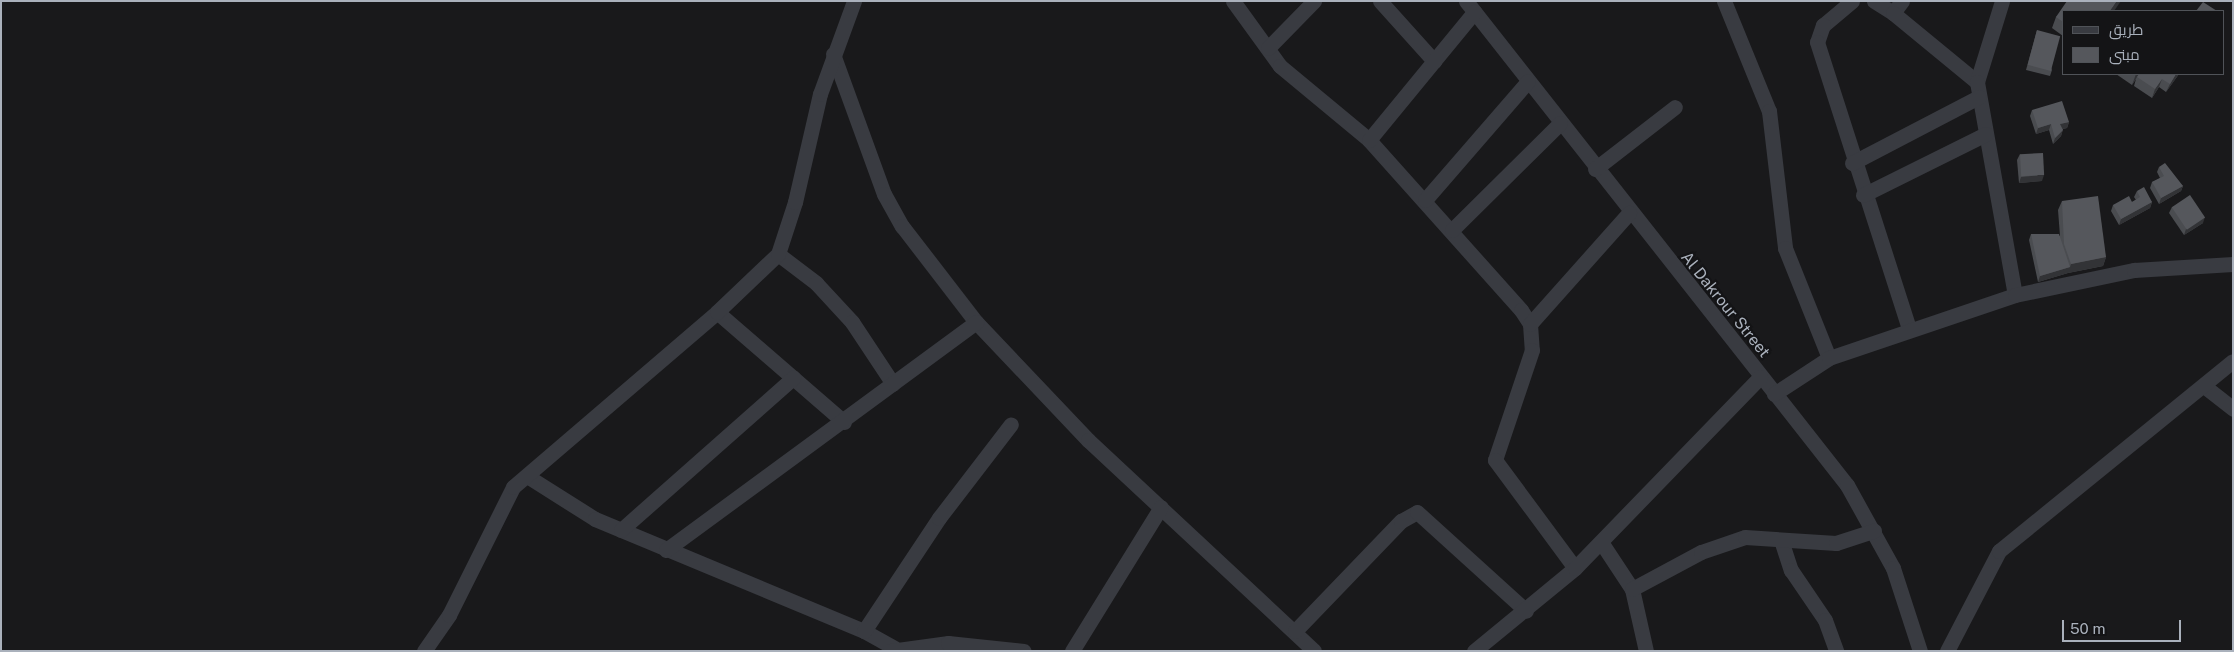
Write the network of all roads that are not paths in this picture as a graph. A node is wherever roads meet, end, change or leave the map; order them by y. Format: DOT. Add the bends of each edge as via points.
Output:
graph roads {
  1 [pos="854,1"];
  2 [pos="1233,1"];
  3 [pos="1314,1"];
  4 [pos="1380,1"];
  5 [pos="1724,1"];
  6 [pos="1852,1"];
  7 [pos="1874,1"];
  8 [pos="2000,2"];
  9 [pos="1470,6"];
  10 [pos="1897,7"];
  11 [pos="1268,48"];
  12 [pos="833,54"];
  13 [pos="1434,61"];
  14 [pos="1528,81"];
  15 [pos="1978,89"];
  16 [pos="1675,108"];
  17 [pos="1560,123"];
  18 [pos="1986,134"];
  19 [pos="1369,140"];
  20 [pos="1852,162"];
  21 [pos="1595,169"];
  22 [pos="1862,195"];
  23 [pos="1426,200"];
  24 [pos="1629,213"];
  25 [pos="1452,230"];
  26 [pos="778,254"];
  27 [pos="2233,264"];
  28 [pos="2015,295"];
  29 [pos="717,312"];
  30 [pos="976,322"];
  31 [pos="1530,324"];
  32 [pos="1908,329"];
  33 [pos="1830,358"];
  34 [pos="2233,361"];
  35 [pos="1760,377"];
  36 [pos="793,378"];
  37 [pos="893,384"];
  38 [pos="2204,386"];
  39 [pos="1774,394"];
  40 [pos="2233,408"];
  41 [pos="844,422"];
  42 [pos="1011,424"];
  43 [pos="527,476"];
  44 [pos="1161,507"];
  45 [pos="621,530"];
  46 [pos="1874,531"];
  47 [pos="1781,540"];
  48 [pos="1600,542"];
  49 [pos="666,550"];
  50 [pos="1575,568"];
  51 [pos="1632,589"];
  52 [pos="1526,611"];
  53 [pos="864,631"];
  54 [pos="1295,631"];
  55 [pos="892,649"];
  56 [pos="424,651"];
  57 [pos="1024,651"];
  58 [pos="1072,651"];
  59 [pos="1314,651"];
  60 [pos="1474,651"];
  61 [pos="1646,651"];
  62 [pos="1836,651"];
  63 [pos="1920,651"];
  64 [pos="1947,651"];
  1 -- 12 [label="street"];
  2 -- 11 [label="street"];
  3 -- 11 [label="street"];
  4 -- 13 [label="street"];
  5 -- 33 [label="street" via="1769,111 1784,248"];
  6 -- 20 [label="street" via="1823,25 1817,42"];
  7 -- 10 [label="street"];
  8 -- 15 [label="street"];
  9 -- 13 [label="street"];
  9 -- 14 [label="street, Al Dakrour Street"];
  10 -- 15 [label="street"];
  11 -- 19 [label="street" via="1294,79"];
  12 -- 26 [label="street"];
  12 -- 30 [label="street" via="884,194 902,226"];
  13 -- 19 [label="street"];
  14 -- 17 [label="street, Al Dakrour Street"];
  14 -- 23 [label="street"];
  15 -- 18 [label="street"];
  15 -- 20 [label="street"];
  16 -- 21 [label="street"];
  17 -- 21 [label="street, Al Dakrour Street"];
  17 -- 25 [label="street"];
  18 -- 22 [label="street"];
  18 -- 28 [label="street"];
  19 -- 23 [label="street"];
  20 -- 22 [label="street"];
  21 -- 24 [label="street, Al Dakrour Street"];
  22 -- 32 [label="street"];
  23 -- 25 [label="street"];
  24 -- 31 [label="street"];
  24 -- 35 [label="street, Al Dakrour Street"];
  25 -- 31 [label="street"];
  26 -- 29 [label="street"];
  26 -- 37 [label="street" via="816,283 852,322"];
  27 -- 28 [label="street" via="2134,270"];
  28 -- 32 [label="street"];
  29 -- 36 [label="street"];
  29 -- 43 [label="street"];
  30 -- 37 [label="street"];
  30 -- 44 [label="street" via="1075,426"];
  31 -- 50 [label="street" via="1532,350 1496,460"];
  32 -- 33 [label="street"];
  33 -- 39 [label="street"];
  34 -- 38 [label="street"];
  35 -- 39 [label="street, Al Dakrour Street"];
  35 -- 48 [label="street"];
  36 -- 41 [label="street"];
  36 -- 45 [label="street"];
  37 -- 41 [label="street"];
  38 -- 40 [label="street"];
  38 -- 64 [label="street" via="1999,550"];
  39 -- 46 [label="street, Al Dakrour Street" via="1847,485"];
  41 -- 49 [label="street"];
  42 -- 53 [label="street" via="939,518"];
  43 -- 45 [label="street"];
  43 -- 56 [label="street" via="506,496 449,615"];
  44 -- 54 [label="street"];
  44 -- 58 [label="street"];
  45 -- 49 [label="street"];
  46 -- 47 [label="street" via="1836,543"];
  46 -- 63 [label="street, Al Dakrour Street" via="1908,608"];
  47 -- 51 [label="street" via="1745,537 1718,546"];
  47 -- 62 [label="street" via="1791,570 1825,620"];
  48 -- 50 [label="street"];
  48 -- 51 [label="street"];
  49 -- 53 [label="street"];
  50 -- 52 [label="street"];
  51 -- 61 [label="street"];
  52 -- 54 [label="street" via="1417,512 1401,521"];
  52 -- 60 [label="street"];
  53 -- 55 [label="street"];
  54 -- 59 [label="street"];
  55 -- 57 [label="street" via="948,643"];
}
